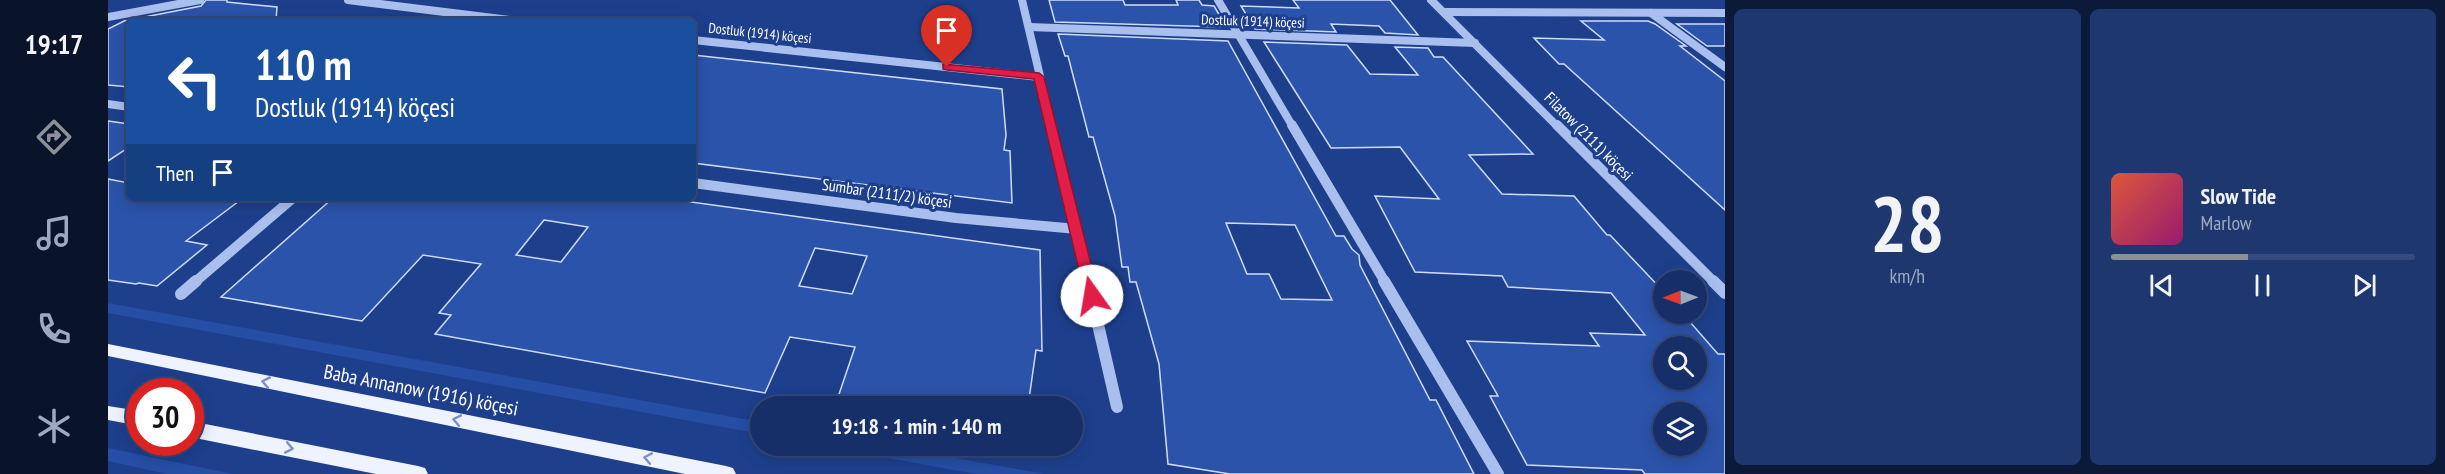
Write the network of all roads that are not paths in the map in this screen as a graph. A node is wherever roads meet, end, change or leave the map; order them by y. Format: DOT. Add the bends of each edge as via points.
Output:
graph roads {
  1 [pos="200,0"];
  2 [pos="348,0"];
  3 [pos="413,0"];
  4 [pos="1022,0"];
  5 [pos="1218,0"];
  6 [pos="1431,0"];
  7 [pos="406,7"];
  8 [pos="1444,12"];
  9 [pos="1651,13"];
  10 [pos="1725,13"];
  11 [pos="108,17"];
  12 [pos="491,18"];
  13 [pos="1029,27"];
  14 [pos="1239,34"];
  15 [pos="696,40"];
  16 [pos="1475,43"];
  17 [pos="1725,67"];
  18 [pos="1039,77"];
  19 [pos="108,104"];
  20 [pos="126,107"];
  21 [pos="696,183"];
  22 [pos="290,201"];
  23 [pos="1077,229"];
  24 [pos="1725,293"];
  25 [pos="182,294"];
  26 [pos="108,350"];
  27 [pos="1117,407"];
  28 [pos="108,413"];
  29 [pos="126,416"];
  30 [pos="204,432"];
  31 [pos="418,474"];
  32 [pos="726,474"];
  33 [pos="1498,474"];
  1 -- 11 [label="street"];
  2 -- 7 [label="street"];
  3 -- 7 [label="street"];
  4 -- 13 [label="street"];
  5 -- 14 [label="street"];
  6 -- 8 [label="street, Filatow (2111) köçesi"];
  7 -- 12 [label="street"];
  8 -- 9 [label="street"];
  8 -- 16 [label="street, Filatow (2111) köçesi"];
  9 -- 10 [label="street"];
  9 -- 17 [label="street"];
  13 -- 14 [label="street, Dostluk (1914) köçesi"];
  13 -- 18 [label="street"];
  14 -- 16 [label="street, Dostluk (1914) köçesi"];
  14 -- 33 [label="street"];
  15 -- 18 [label="street, Dostluk (1914) köçesi"];
  16 -- 24 [label="street, Filatow (2111) köçesi"];
  18 -- 23 [label="street"];
  19 -- 20 [label="street"];
  21 -- 23 [label="street, Sumbar (2111/2) köçesi" via="957,218"];
  22 -- 25 [label="street"];
  23 -- 27 [label="street"];
  32 -- 26 [label="main road, Baba Annanow (1916) köçesi, one-way"];
  28 -- 29 [label="main road"];
  30 -- 31 [label="main road, one-way"];
}
